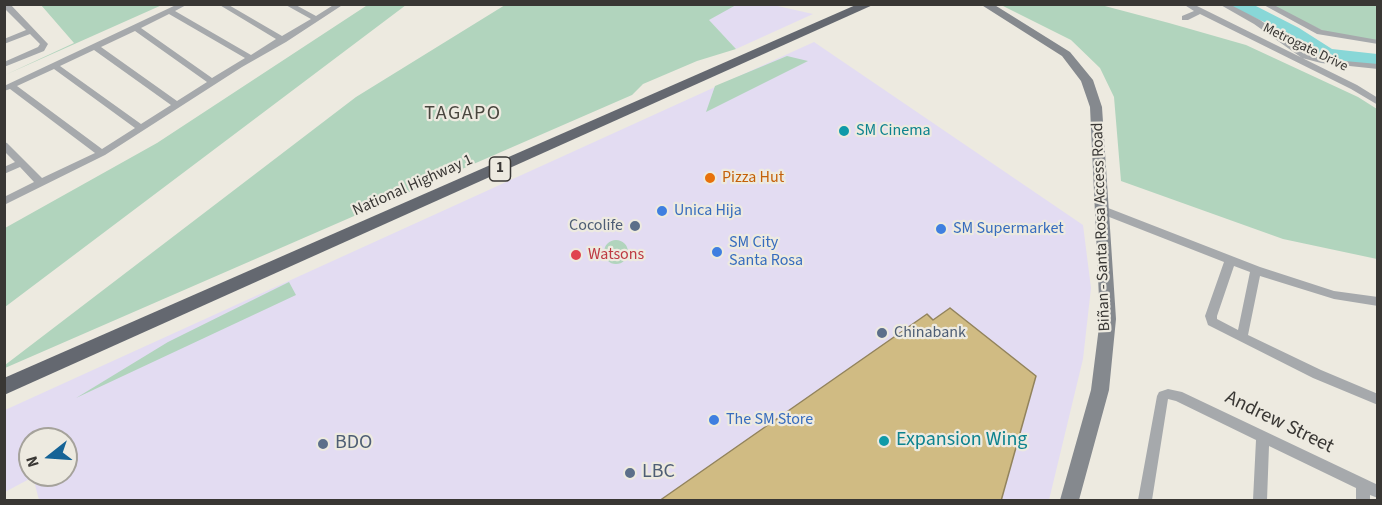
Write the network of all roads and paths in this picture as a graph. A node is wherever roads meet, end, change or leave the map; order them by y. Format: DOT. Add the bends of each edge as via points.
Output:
graph roads {
  1 [pos="5,4"];
  2 [pos="185,4"];
  3 [pos="221,4"];
  4 [pos="287,4"];
  5 [pos="341,4"];
  6 [pos="870,4"];
  7 [pos="985,4"];
  8 [pos="1186,4"];
  9 [pos="1222,4"];
  10 [pos="1265,4"];
  11 [pos="1199,11"];
  12 [pos="171,12"];
  13 [pos="8,14"];
  14 [pos="1185,18"];
  15 [pos="317,19"];
  16 [pos="136,28"];
  17 [pos="29,31"];
  18 [pos="283,40"];
  19 [pos="4,42"];
  20 [pos="1377,42"];
  21 [pos="96,47"];
  22 [pos="251,58"];
  23 [pos="4,65"];
  24 [pos="55,66"];
  25 [pos="1377,67"];
  26 [pos="212,82"];
  27 [pos="8,88"];
  28 [pos="1376,100"];
  29 [pos="177,105"];
  30 [pos="141,128"];
  31 [pos="4,145"];
  32 [pos="102,153"];
  33 [pos="21,163"];
  34 [pos="4,171"];
  35 [pos="41,183"];
  36 [pos="4,202"];
  37 [pos="1103,210"];
  38 [pos="1230,261"];
  39 [pos="1256,270"];
  40 [pos="1377,303"];
  41 [pos="1242,338"];
  42 [pos="4,387"];
  43 [pos="1377,400"];
  44 [pos="1263,436"];
  45 [pos="1363,485"];
  46 [pos="1377,492"];
  47 [pos="1070,501"];
  48 [pos="1145,501"];
  49 [pos="1260,501"];
  50 [pos="1363,501"];
  1 -- 13 [label="street"];
  2 -- 12 [label="street"];
  3 -- 18 [label="street"];
  4 -- 15 [label="street"];
  5 -- 15 [label="street"];
  6 -- 42 [label="highway, National Highway 1 / 1"];
  7 -- 37 [label="main road, Biñan - Santa Rosa Access Road" via="1051,42 1077,65 1087,80 1096,107"];
  8 -- 11 [label="street, Metrogate Drive"];
  9 -- 25 [label="street" via="1257,22 1305,56"];
  10 -- 20 [label="street" via="1320,32"];
  11 -- 14 [label="street"];
  11 -- 28 [label="street, Metrogate Drive"];
  12 -- 16 [label="street"];
  12 -- 22 [label="street"];
  13 -- 17 [label="street"];
  15 -- 18 [label="street"];
  16 -- 21 [label="street"];
  16 -- 26 [label="street"];
  17 -- 19 [label="street"];
  17 -- 23 [label="street" via="44,44 41,49"];
  18 -- 22 [label="street"];
  21 -- 24 [label="street"];
  21 -- 29 [label="street"];
  22 -- 26 [label="street"];
  24 -- 27 [label="street"];
  24 -- 30 [label="street"];
  26 -- 29 [label="street"];
  27 -- 32 [label="street"];
  29 -- 30 [label="street"];
  30 -- 32 [label="street"];
  31 -- 33 [label="street"];
  32 -- 35 [label="street"];
  33 -- 34 [label="street"];
  33 -- 35 [label="street"];
  35 -- 36 [label="street"];
  37 -- 38 [label="street"];
  37 -- 47 [label="main road, Biñan - Santa Rosa Access Road" via="1108,300 1105,355 1100,390"];
  38 -- 39 [label="street"];
  38 -- 41 [label="street" via="1211,316 1212,322"];
  39 -- 40 [label="street" via="1334,295"];
  39 -- 41 [label="street"];
  41 -- 43 [label="street"];
  44 -- 45 [label="street, Andrew Street"];
  44 -- 48 [label="street, Andrew Street" via="1178,396 1163,396"];
  44 -- 49 [label="street"];
  45 -- 46 [label="street, Andrew Street"];
  45 -- 50 [label="street"];
}
